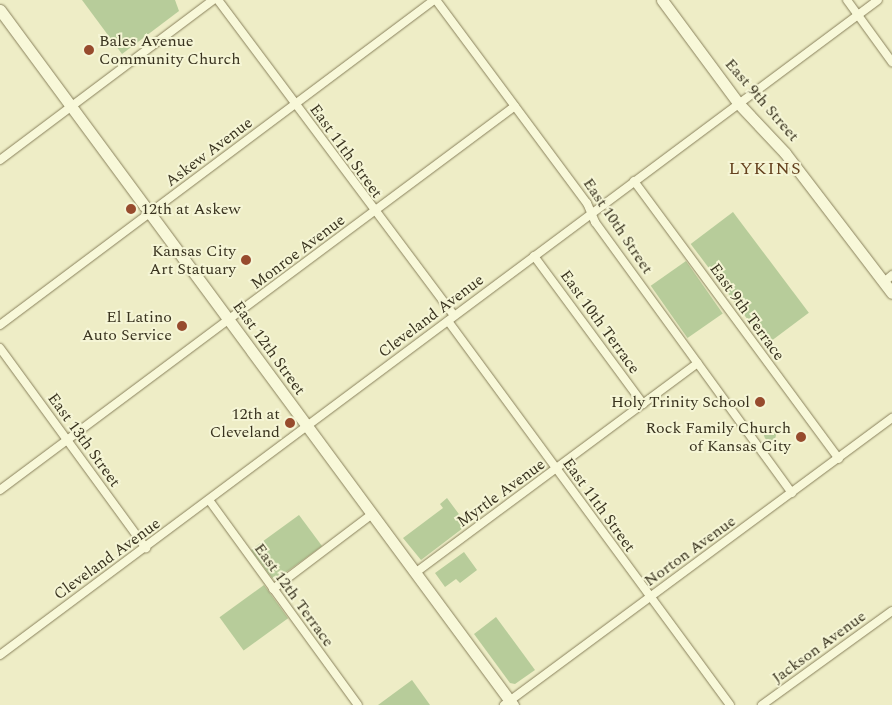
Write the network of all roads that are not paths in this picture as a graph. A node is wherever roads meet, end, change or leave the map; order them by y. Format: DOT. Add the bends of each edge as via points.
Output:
graph roads {
  1 [pos="213,0"];
  2 [pos="218,0"];
  3 [pos="435,0"];
  4 [pos="662,0"];
  5 [pos="846,0"];
  6 [pos="878,0"];
  7 [pos="0,10"];
  8 [pos="858,15"];
  9 [pos="892,62"];
  10 [pos="296,104"];
  11 [pos="739,104"];
  12 [pos="70,106"];
  13 [pos="515,106"];
  14 [pos="0,160"];
  15 [pos="634,181"];
  16 [pos="374,211"];
  17 [pos="591,213"];
  18 [pos="150,214"];
  19 [pos="534,256"];
  20 [pos="888,279"];
  21 [pos="892,293"];
  22 [pos="451,319"];
  23 [pos="229,321"];
  24 [pos="0,325"];
  25 [pos="0,348"];
  26 [pos="698,363"];
  27 [pos="643,404"];
  28 [pos="892,418"];
  29 [pos="306,425"];
  30 [pos="67,439"];
  31 [pos="839,459"];
  32 [pos="557,470"];
  33 [pos="0,490"];
  34 [pos="792,494"];
  35 [pos="209,500"];
  36 [pos="372,514"];
  37 [pos="146,548"];
  38 [pos="415,573"];
  39 [pos="273,589"];
  40 [pos="650,598"];
  41 [pos="892,611"];
  42 [pos="0,655"];
  43 [pos="509,704"];
  44 [pos="358,705"];
  45 [pos="730,705"];
  46 [pos="762,705"];
  1 -- 12 [label="street"];
  2 -- 10 [label="street, East 11th Street"];
  3 -- 10 [label="street, Askew Avenue"];
  3 -- 13 [label="street, East 10th Street"];
  4 -- 11 [label="street, East 9th Street"];
  5 -- 8 [label="street"];
  6 -- 8 [label="street, Cleveland Avenue"];
  7 -- 12 [label="street, East 12th Street"];
  8 -- 9 [label="street"];
  8 -- 11 [label="street, Cleveland Avenue"];
  10 -- 16 [label="street, East 11th Street"];
  10 -- 18 [label="street, Askew Avenue"];
  11 -- 15 [label="street, Cleveland Avenue"];
  11 -- 20 [label="street, East 9th Street" via="785,153"];
  12 -- 14 [label="street"];
  12 -- 18 [label="street, East 12th Street"];
  13 -- 16 [label="street, Monroe Avenue"];
  13 -- 17 [label="street, East 10th Street"];
  15 -- 17 [label="street, Cleveland Avenue"];
  15 -- 31 [label="street, East 9th Terrace"];
  16 -- 22 [label="street, East 11th Street"];
  16 -- 23 [label="street, Monroe Avenue"];
  17 -- 19 [label="street, Cleveland Avenue"];
  17 -- 26 [label="street, East 10th Street"];
  18 -- 23 [label="street, East 12th Street"];
  18 -- 24 [label="street, Askew Avenue"];
  19 -- 22 [label="street, Cleveland Avenue"];
  19 -- 27 [label="street, East 10th Terrace"];
  20 -- 21 [label="street, East 9th Street"];
  22 -- 29 [label="street, Cleveland Avenue"];
  22 -- 32 [label="street, East 11th Street"];
  23 -- 29 [label="street, East 12th Street"];
  23 -- 30 [label="street, Monroe Avenue"];
  25 -- 30 [label="street, East 13th Street"];
  26 -- 27 [label="street, Myrtle Avenue"];
  26 -- 34 [label="street, East 10th Street"];
  27 -- 32 [label="street, Myrtle Avenue"];
  28 -- 31 [label="street, Norton Avenue"];
  29 -- 35 [label="street, Cleveland Avenue"];
  29 -- 36 [label="street, East 12th Street"];
  30 -- 33 [label="street, Monroe Avenue"];
  30 -- 37 [label="street, East 13th Street"];
  31 -- 34 [label="street, Norton Avenue"];
  32 -- 38 [label="street, Myrtle Avenue"];
  32 -- 40 [label="street, East 11th Street"];
  34 -- 40 [label="street, Norton Avenue"];
  35 -- 37 [label="street, Cleveland Avenue"];
  35 -- 39 [label="street, East 12th Terrace"];
  36 -- 38 [label="street, East 12th Street"];
  36 -- 39 [label="street"];
  37 -- 42 [label="street, Cleveland Avenue"];
  38 -- 43 [label="street, East 12th Street"];
  39 -- 44 [label="street, East 12th Terrace"];
  40 -- 43 [label="street, Norton Avenue"];
  40 -- 45 [label="street, East 11th Street"];
  41 -- 46 [label="street, Jackson Avenue"];
}
